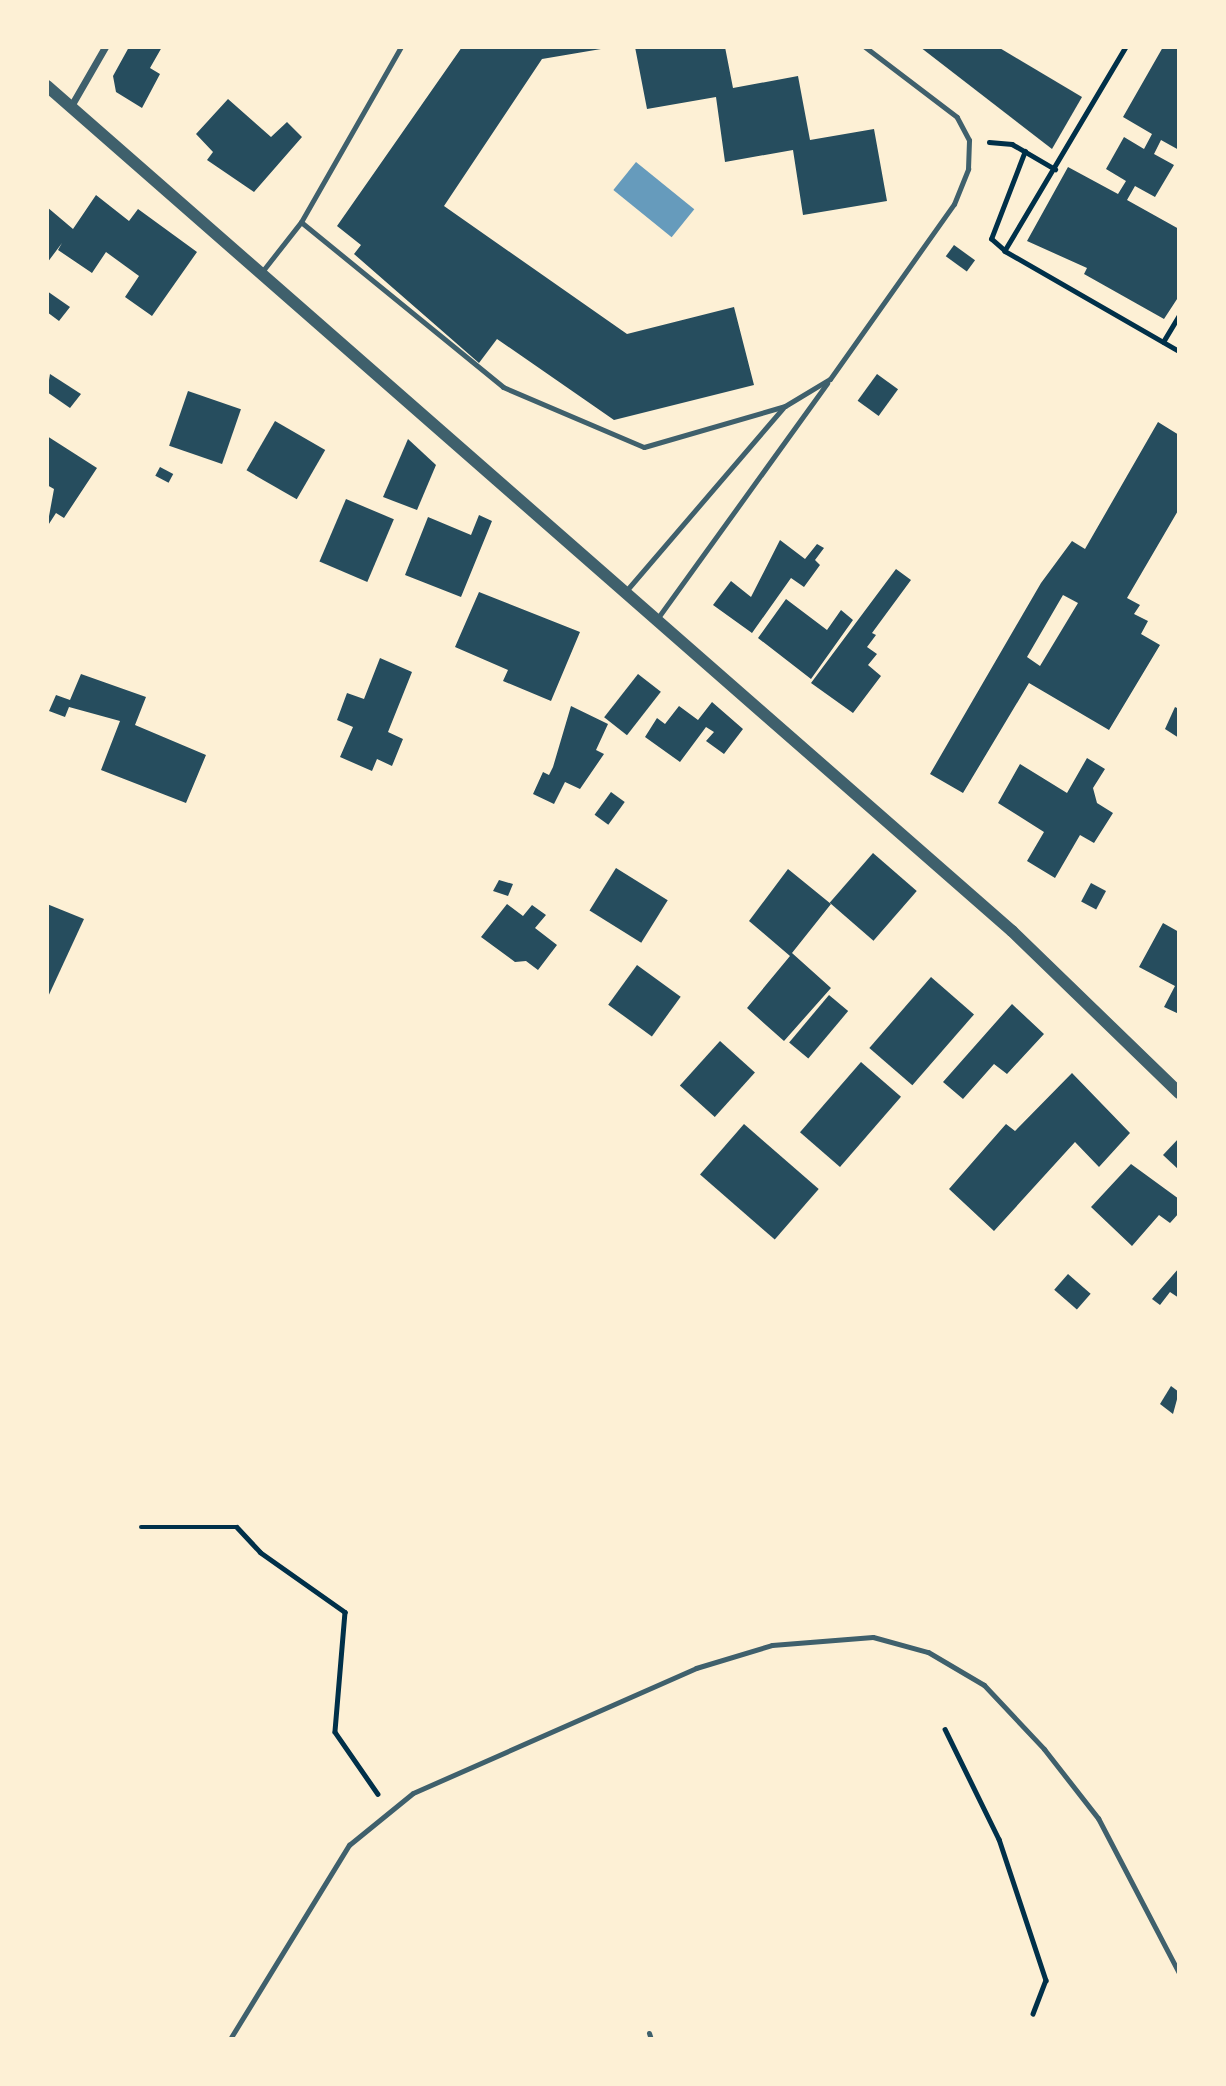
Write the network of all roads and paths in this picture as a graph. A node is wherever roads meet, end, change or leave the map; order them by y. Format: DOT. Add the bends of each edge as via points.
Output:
graph roads {
  1 [pos="105,47"];
  2 [pos="401,47"];
  3 [pos="865,47"];
  4 [pos="1126,47"];
  5 [pos="47,86"];
  6 [pos="71,106"];
  7 [pos="969,140"];
  8 [pos="1025,151"];
  9 [pos="1055,169"];
  10 [pos="302,222"];
  11 [pos="1005,251"];
  12 [pos="260,273"];
  13 [pos="1179,315"];
  14 [pos="1163,342"];
  15 [pos="1179,351"];
  16 [pos="830,379"];
  17 [pos="785,406"];
  18 [pos="626,592"];
  19 [pos="657,619"];
  20 [pos="1179,1093"];
  21 [pos="141,1527"];
  22 [pos="945,1729"];
  23 [pos="373,1787"];
  24 [pos="1179,1973"];
  25 [pos="1033,2014"];
  26 [pos="230,2039"];
  1 -- 6 [label="street"];
  2 -- 10 [label="lane"];
  3 -- 7 [label="lane" via="957,117"];
  4 -- 9 [label="path"];
  5 -- 6 [label="street"];
  6 -- 12 [label="street"];
  7 -- 8 [label="path"];
  7 -- 16 [label="lane" via="968,169 954,204"];
  8 -- 9 [label="path"];
  8 -- 11 [label="path" via="990,239"];
  9 -- 11 [label="path"];
  10 -- 12 [label="lane"];
  10 -- 17 [label="lane" via="503,387 644,447"];
  11 -- 14 [label="path"];
  12 -- 18 [label="street"];
  13 -- 14 [label="path"];
  14 -- 15 [label="path"];
  16 -- 17 [label="lane"];
  16 -- 19 [label="lane"];
  17 -- 18 [label="lane"];
  18 -- 19 [label="street"];
  19 -- 20 [label="street" via="1012,931"];
  21 -- 23 [label="path" via="237,1527 260,1552 345,1612 335,1732"];
  22 -- 25 [label="path" via="999,1839 1046,1980"];
  24 -- 26 [label="lane" via="1098,1818 1044,1749 984,1685 928,1652 873,1637 772,1645 696,1668 413,1793 349,1845"];
}
